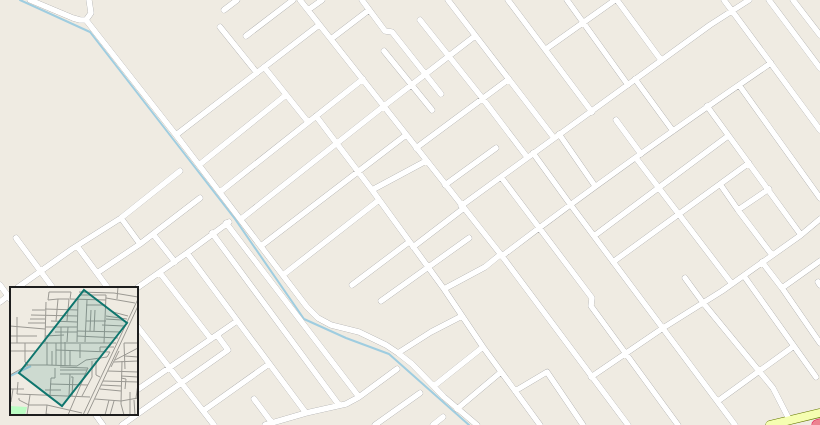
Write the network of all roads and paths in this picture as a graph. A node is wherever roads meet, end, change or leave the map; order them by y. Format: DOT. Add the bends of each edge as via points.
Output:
graph roads {
  1 [pos="30,0"];
  2 [pos="89,0"];
  3 [pos="237,0"];
  4 [pos="293,0"];
  5 [pos="300,0"];
  6 [pos="322,0"];
  7 [pos="362,0"];
  8 [pos="448,0"];
  9 [pos="508,0"];
  10 [pos="567,0"];
  11 [pos="616,0"];
  12 [pos="724,0"];
  13 [pos="749,0"];
  14 [pos="769,0"];
  15 [pos="793,0"];
  16 [pos="224,10"];
  17 [pos="308,10"];
  18 [pos="369,10"];
  19 [pos="732,11"];
  20 [pos="86,20"];
  21 [pos="420,20"];
  22 [pos="583,22"];
  23 [pos="319,25"];
  24 [pos="220,27"];
  25 [pos="246,36"];
  26 [pos="475,36"];
  27 [pos="820,36"];
  28 [pos="331,39"];
  29 [pos="546,49"];
  30 [pos="384,51"];
  31 [pos="449,56"];
  32 [pos="661,60"];
  33 [pos="771,63"];
  34 [pos="264,68"];
  35 [pos="820,68"];
  36 [pos="257,73"];
  37 [pos="425,74"];
  38 [pos="363,79"];
  39 [pos="508,79"];
  40 [pos="635,80"];
  41 [pos="411,85"];
  42 [pos="628,85"];
  43 [pos="739,85"];
  44 [pos="441,94"];
  45 [pos="286,95"];
  46 [pos="483,99"];
  47 [pos="384,106"];
  48 [pos="707,106"];
  49 [pos="432,110"];
  50 [pos="592,112"];
  51 [pos="316,116"];
  52 [pos="616,120"];
  53 [pos="308,122"];
  54 [pos="820,130"];
  55 [pos="673,131"];
  56 [pos="176,135"];
  57 [pos="406,135"];
  58 [pos="556,136"];
  59 [pos="728,136"];
  60 [pos="337,144"];
  61 [pos="416,148"];
  62 [pos="496,148"];
  63 [pos="533,153"];
  64 [pos="641,154"];
  65 [pos="527,157"];
  66 [pos="636,158"];
  67 [pos="426,161"];
  68 [pos="749,163"];
  69 [pos="199,165"];
  70 [pos="180,171"];
  71 [pos="359,172"];
  72 [pos="501,177"];
  73 [pos="720,184"];
  74 [pos="446,185"];
  75 [pos="595,186"];
  76 [pos="659,188"];
  77 [pos="769,189"];
  78 [pos="372,190"];
  79 [pos="220,192"];
  80 [pos="200,198"];
  81 [pos="820,198"];
  82 [pos="379,200"];
  83 [pos="570,204"];
  84 [pos="462,207"];
  85 [pos="738,210"];
  86 [pos="679,214"];
  87 [pos="121,218"];
  88 [pos="241,219"];
  89 [pos="820,219"];
  90 [pos="540,227"];
  91 [pos="153,234"];
  92 [pos="212,234"];
  93 [pos="801,235"];
  94 [pos="594,236"];
  95 [pos="16,238"];
  96 [pos="469,238"];
  97 [pos="140,244"];
  98 [pos="411,245"];
  99 [pos="77,246"];
  100 [pos="261,246"];
  101 [pos="187,254"];
  102 [pos="502,255"];
  103 [pos="772,255"];
  104 [pos="820,261"];
  105 [pos="175,262"];
  106 [pos="613,262"];
  107 [pos="762,262"];
  108 [pos="429,268"];
  109 [pos="41,271"];
  110 [pos="97,273"];
  111 [pos="160,273"];
  112 [pos="283,275"];
  113 [pos="744,276"];
  114 [pos="685,278"];
  115 [pos="732,284"];
  116 [pos="352,285"];
  117 [pos="0,286"];
  118 [pos="18,287"];
  119 [pos="52,287"];
  120 [pos="107,287"];
  121 [pos="138,287"];
  122 [pos="782,288"];
  123 [pos="444,289"];
  124 [pos="9,296"];
  125 [pos="381,301"];
  126 [pos="0,302"];
  127 [pos="704,304"];
  128 [pos="462,316"];
  129 [pos="237,321"];
  130 [pos="138,327"];
  131 [pos="663,328"];
  132 [pos="217,335"];
  133 [pos="211,339"];
  134 [pos="820,343"];
  135 [pos="794,346"];
  136 [pos="483,347"];
  137 [pos="398,353"];
  138 [pos="626,353"];
  139 [pos="269,364"];
  140 [pos="169,366"];
  141 [pos="397,369"];
  142 [pos="759,370"];
  143 [pos="501,372"];
  144 [pos="591,377"];
  145 [pos="816,377"];
  146 [pos="181,382"];
  147 [pos="434,386"];
  148 [pos="138,389"];
  149 [pos="515,391"];
  150 [pos="420,393"];
  151 [pos="359,398"];
  152 [pos="254,399"];
  153 [pos="718,401"];
  154 [pos="339,405"];
  155 [pos="457,409"];
  156 [pos="203,410"];
  157 [pos="138,413"];
  158 [pos="306,413"];
  159 [pos="820,414"];
  160 [pos="136,415"];
  161 [pos="96,416"];
  162 [pos="443,417"];
  163 [pos="790,421"];
  164 [pos="272,423"];
  165 [pos="820,424"];
  166 [pos="103,425"];
  167 [pos="122,425"];
  168 [pos="214,425"];
  169 [pos="264,425"];
  170 [pos="375,425"];
  171 [pos="433,425"];
  172 [pos="477,425"];
  173 [pos="540,425"];
  174 [pos="583,425"];
  175 [pos="628,425"];
  176 [pos="678,425"];
  177 [pos="736,425"];
  178 [pos="770,425"];
  179 [pos="817,425"];
  1 -- 20 [label="street" via="73,18"];
  2 -- 20 [label="street" via="91,13"];
  3 -- 16 [label="street"];
  4 -- 25 [label="street"];
  5 -- 17 [label="street"];
  6 -- 17 [label="street"];
  7 -- 18 [label="street"];
  8 -- 26 [label="street"];
  9 -- 29 [label="street"];
  10 -- 22 [label="street"];
  11 -- 22 [label="street"];
  11 -- 32 [label="street"];
  12 -- 19 [label="street"];
  13 -- 19 [label="street"];
  14 -- 35 [label="street"];
  15 -- 27 [label="street"];
  17 -- 23 [label="street"];
  18 -- 28 [label="street"];
  18 -- 37 [label="street" via="385,31 392,32"];
  19 -- 32 [label="street"];
  19 -- 33 [label="street"];
  20 -- 56 [label="street"];
  21 -- 31 [label="street"];
  22 -- 29 [label="street"];
  22 -- 42 [label="street"];
  23 -- 28 [label="street"];
  23 -- 34 [label="street"];
  24 -- 36 [label="street"];
  26 -- 31 [label="street"];
  26 -- 39 [label="street"];
  28 -- 38 [label="street"];
  29 -- 50 [label="street"];
  30 -- 41 [label="street"];
  31 -- 37 [label="street"];
  31 -- 46 [label="street"];
  32 -- 40 [label="street"];
  33 -- 43 [label="street"];
  33 -- 54 [label="street"];
  34 -- 36 [label="street"];
  34 -- 45 [label="street"];
  36 -- 56 [label="street"];
  37 -- 41 [label="street"];
  37 -- 44 [label="street"];
  38 -- 47 [label="street"];
  38 -- 51 [label="street"];
  39 -- 46 [label="street"];
  39 -- 58 [label="street"];
  40 -- 42 [label="street"];
  40 -- 55 [label="street"];
  41 -- 47 [label="street"];
  41 -- 49 [label="street"];
  42 -- 50 [label="street"];
  43 -- 48 [label="street"];
  43 -- 81 [label="street"];
  45 -- 53 [label="street"];
  45 -- 69 [label="street"];
  46 -- 61 [label="street"];
  46 -- 65 [label="street"];
  47 -- 57 [label="street"];
  47 -- 60 [label="street"];
  48 -- 55 [label="street"];
  48 -- 59 [label="street"];
  50 -- 58 [label="street"];
  51 -- 53 [label="street"];
  51 -- 60 [label="street"];
  52 -- 64 [label="street"];
  53 -- 79 [label="street"];
  55 -- 64 [label="street"];
  56 -- 69 [label="street"];
  57 -- 61 [label="street"];
  57 -- 71 [label="street"];
  58 -- 63 [label="street"];
  58 -- 75 [label="street"];
  59 -- 68 [label="street"];
  59 -- 76 [label="street"];
  60 -- 71 [label="street"];
  60 -- 88 [label="street"];
  61 -- 67 [label="street"];
  62 -- 74 [label="street"];
  63 -- 65 [label="street"];
  63 -- 83 [label="street"];
  64 -- 66 [label="street"];
  65 -- 72 [label="street"];
  66 -- 75 [label="street"];
  66 -- 76 [label="street"];
  67 -- 74 [label="street"];
  67 -- 78 [label="street"];
  68 -- 73 [label="street"];
  68 -- 77 [label="street"];
  69 -- 79 [label="street"];
  70 -- 87 [label="street"];
  71 -- 78 [label="street"];
  71 -- 100 [label="street"];
  72 -- 84 [label="street"];
  72 -- 90 [label="street"];
  73 -- 85 [label="street"];
  73 -- 86 [label="street"];
  74 -- 84 [label="street"];
  75 -- 83 [label="street"];
  76 -- 86 [label="street"];
  76 -- 94 [label="street"];
  77 -- 85 [label="street"];
  77 -- 93 [label="street"];
  78 -- 82 [label="street"];
  79 -- 88 [label="street"];
  80 -- 91 [label="street"];
  82 -- 98 [label="street"];
  82 -- 112 [label="street"];
  83 -- 90 [label="street"];
  83 -- 94 [label="street"];
  84 -- 98 [label="street"];
  84 -- 102 [label="street"];
  85 -- 103 [label="street"];
  86 -- 106 [label="street"];
  86 -- 115 [label="street"];
  87 -- 97 [label="street"];
  87 -- 99 [label="street"];
  88 -- 100 [label="street"];
  89 -- 93 [label="street"];
  90 -- 102 [label="street"];
  90 -- 138 [label="street" via="592,298 591,306"];
  91 -- 97 [label="street"];
  91 -- 105 [label="street"];
  92 -- 101 [label="street"];
  92 -- 151 [label="street" via="228,222"];
  92 -- 154 [label="street"];
  93 -- 103 [label="street"];
  94 -- 106 [label="street"];
  95 -- 109 [label="street"];
  96 -- 108 [label="street"];
  97 -- 110 [label="street"];
  98 -- 108 [label="street"];
  98 -- 116 [label="street"];
  99 -- 109 [label="street"];
  99 -- 110 [label="street"];
  100 -- 112 [label="street"];
  101 -- 105 [label="street"];
  101 -- 129 [label="street"];
  102 -- 123 [label="street"];
  102 -- 144 [label="street"];
  103 -- 107 [label="street"];
  104 -- 122 [label="street"];
  105 -- 111 [label="street"];
  106 -- 131 [label="street"];
  107 -- 113 [label="street"];
  107 -- 122 [label="street"];
  108 -- 123 [label="street"];
  108 -- 125 [label="street"];
  109 -- 118 [label="street"];
  109 -- 119 [label="street"];
  110 -- 120 [label="street"];
  111 -- 121 [label="street"];
  111 -- 133 [label="street"];
  112 -- 137 [label="street" via="318,318 331,325 359,332"];
  113 -- 115 [label="street"];
  113 -- 135 [label="street"];
  114 -- 127 [label="street"];
  115 -- 127 [label="street"];
  117 -- 124 [label="street"];
  122 -- 134 [label="street"];
  123 -- 128 [label="street"];
  124 -- 126 [label="street"];
  127 -- 131 [label="street"];
  127 -- 142 [label="street"];
  128 -- 136 [label="street"];
  128 -- 137 [label="street"];
  129 -- 132 [label="street"];
  129 -- 139 [label="street"];
  130 -- 140 [label="street"];
  131 -- 138 [label="street"];
  131 -- 153 [label="street"];
  132 -- 133 [label="street"];
  132 -- 146 [label="street" via="228,350"];
  133 -- 140 [label="street"];
  135 -- 142 [label="street"];
  135 -- 145 [label="street"];
  136 -- 143 [label="street"];
  136 -- 147 [label="street"];
  137 -- 147 [label="street"];
  138 -- 144 [label="street"];
  138 -- 176 [label="street"];
  139 -- 156 [label="street"];
  139 -- 158 [label="street"];
  140 -- 146 [label="street"];
  140 -- 148 [label="street"];
  141 -- 151 [label="street"];
  142 -- 153 [label="street"];
  142 -- 163 [label="street" via="773,388"];
  143 -- 149 [label="street"];
  143 -- 155 [label="street"];
  144 -- 175 [label="street"];
  146 -- 156 [label="street"];
  146 -- 157 [label="street"];
  147 -- 155 [label="street"];
  149 -- 173 [label="street"];
  149 -- 174 [label="street" via="547,372"];
  150 -- 170 [label="street"];
  151 -- 154 [label="street"];
  152 -- 164 [label="street"];
  153 -- 177 [label="street"];
  154 -- 158 [label="street"];
  155 -- 172 [label="street"];
  156 -- 168 [label="street"];
  158 -- 164 [label="street"];
  159 -- 163 [label="main road"];
  160 -- 167 [label="street"];
  161 -- 166 [label="street"];
  162 -- 171 [label="street"];
  163 -- 178 [label="main road"];
  164 -- 169 [label="street"];
  165 -- 179 [label="highway"];
}
